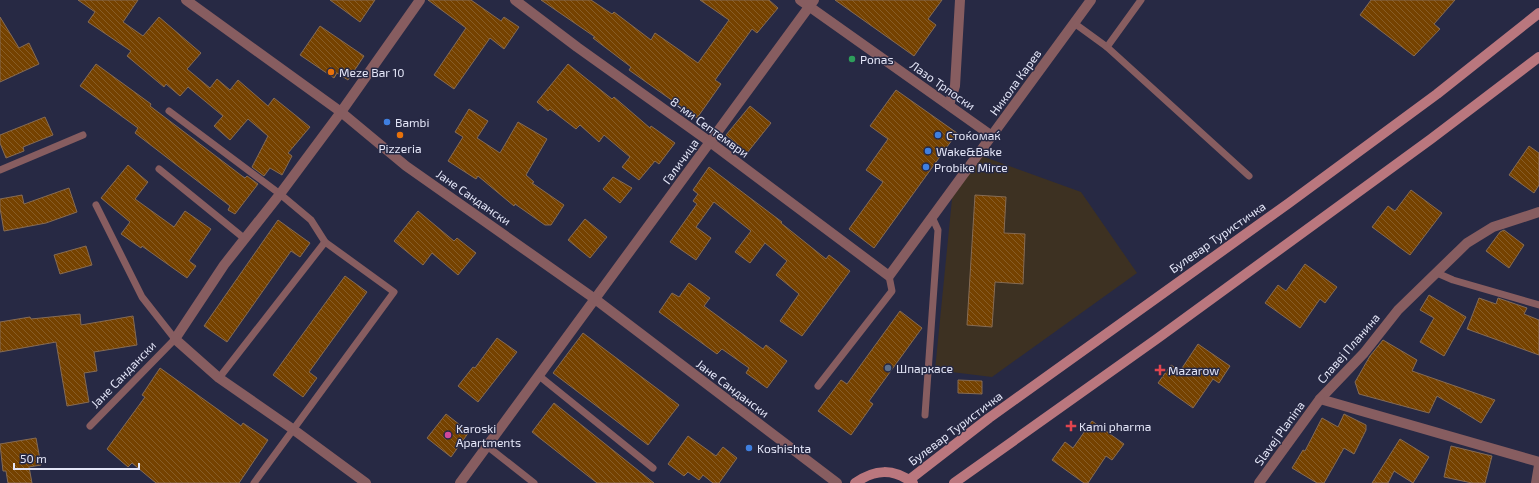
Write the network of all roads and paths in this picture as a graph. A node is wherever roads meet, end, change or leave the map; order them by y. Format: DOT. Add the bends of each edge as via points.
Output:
graph roads {
  1 [pos="186,0"];
  2 [pos="420,0"];
  3 [pos="514,0"];
  4 [pos="800,0"];
  5 [pos="960,0"];
  6 [pos="1091,0"];
  7 [pos="1141,0"];
  8 [pos="812,3"];
  9 [pos="1539,13"];
  10 [pos="1074,23"];
  11 [pos="1107,47"];
  12 [pos="1539,57"];
  13 [pos="949,105"];
  14 [pos="169,111"];
  15 [pos="341,112"];
  16 [pos="83,135"];
  17 [pos="992,136"];
  18 [pos="710,142"];
  19 [pos="159,169"];
  20 [pos="0,170"];
  21 [pos="1249,176"];
  22 [pos="280,194"];
  23 [pos="96,204"];
  24 [pos="1539,212"];
  25 [pos="932,218"];
  26 [pos="245,239"];
  27 [pos="325,242"];
  28 [pos="1436,273"];
  29 [pos="889,276"];
  30 [pos="595,299"];
  31 [pos="1539,304"];
  32 [pos="175,339"];
  33 [pos="538,375"];
  34 [pos="219,378"];
  35 [pos="818,386"];
  36 [pos="1320,399"];
  37 [pos="925,415"];
  38 [pos="90,426"];
  39 [pos="294,430"];
  40 [pos="487,446"];
  41 [pos="1539,463"];
  42 [pos="653,468"];
  43 [pos="911,481"];
  44 [pos="254,483"];
  45 [pos="366,483"];
  46 [pos="460,483"];
  47 [pos="534,483"];
  48 [pos="838,483"];
  49 [pos="855,483"];
  50 [pos="954,483"];
  51 [pos="1259,483"];
  52 [pos="1536,483"];
  1 -- 15 [label="street, Јане Сандански"];
  2 -- 15 [label="street"];
  3 -- 18 [label="street, 8-ми Септември"];
  4 -- 8 [label="street, Лазо Трпоски"];
  5 -- 13 [label="street" via="955,86"];
  6 -- 10 [label="street, Никола Карев"];
  7 -- 11 [label="lane"];
  8 -- 13 [label="street, Лазо Трпоски"];
  8 -- 18 [label="street, Галичица"];
  9 -- 43 [label="main road, Булевар Туристичка" via="1437,94 1289,203 995,413"];
  10 -- 11 [label="lane"];
  10 -- 17 [label="street, Никола Карев"];
  11 -- 21 [label="lane"];
  12 -- 50 [label="main road" via="1158,338"];
  13 -- 17 [label="street, Лазо Трпоски"];
  14 -- 22 [label="lane"];
  15 -- 22 [label="street, Јане Сандански"];
  15 -- 30 [label="street, Јане Сандански" via="406,166"];
  16 -- 20 [label="lane"];
  17 -- 25 [label="street, Никола Карев"];
  18 -- 29 [label="street, 8-ми Септември"];
  18 -- 30 [label="street, Галичица"];
  19 -- 26 [label="lane"];
  22 -- 26 [label="street, Јане Сандански"];
  22 -- 27 [label="lane" via="311,220"];
  23 -- 32 [label="lane" via="142,297"];
  24 -- 28 [label="street, Славеј Планина" via="1493,227 1468,243"];
  25 -- 29 [label="street, Никола Карев"];
  25 -- 37 [label="lane" via="938,230"];
  26 -- 32 [label="street, Јане Сандански" via="224,265"];
  27 -- 34 [label="lane"];
  27 -- 39 [label="lane" via="394,292"];
  28 -- 31 [label="lane"];
  28 -- 36 [label="street, Славеј Планина" via="1398,310 1364,353"];
  29 -- 35 [label="lane" via="892,291"];
  30 -- 33 [label="street"];
  30 -- 48 [label="street, Јане Сандански"];
  32 -- 34 [label="street"];
  32 -- 38 [label="lane, Јане Сандански"];
  33 -- 40 [label="street"];
  33 -- 42 [label="lane"];
  34 -- 39 [label="street"];
  36 -- 41 [label="street, Славеј Планина"];
  36 -- 51 [label="street, Slavej Planina"];
  39 -- 44 [label="lane"];
  39 -- 45 [label="street"];
  40 -- 46 [label="street"];
  40 -- 47 [label="lane"];
  41 -- 52 [label="street, Славеј Планина"];
  43 -- 49 [label="main road" via="900,475 883,472 866,476"];
}
